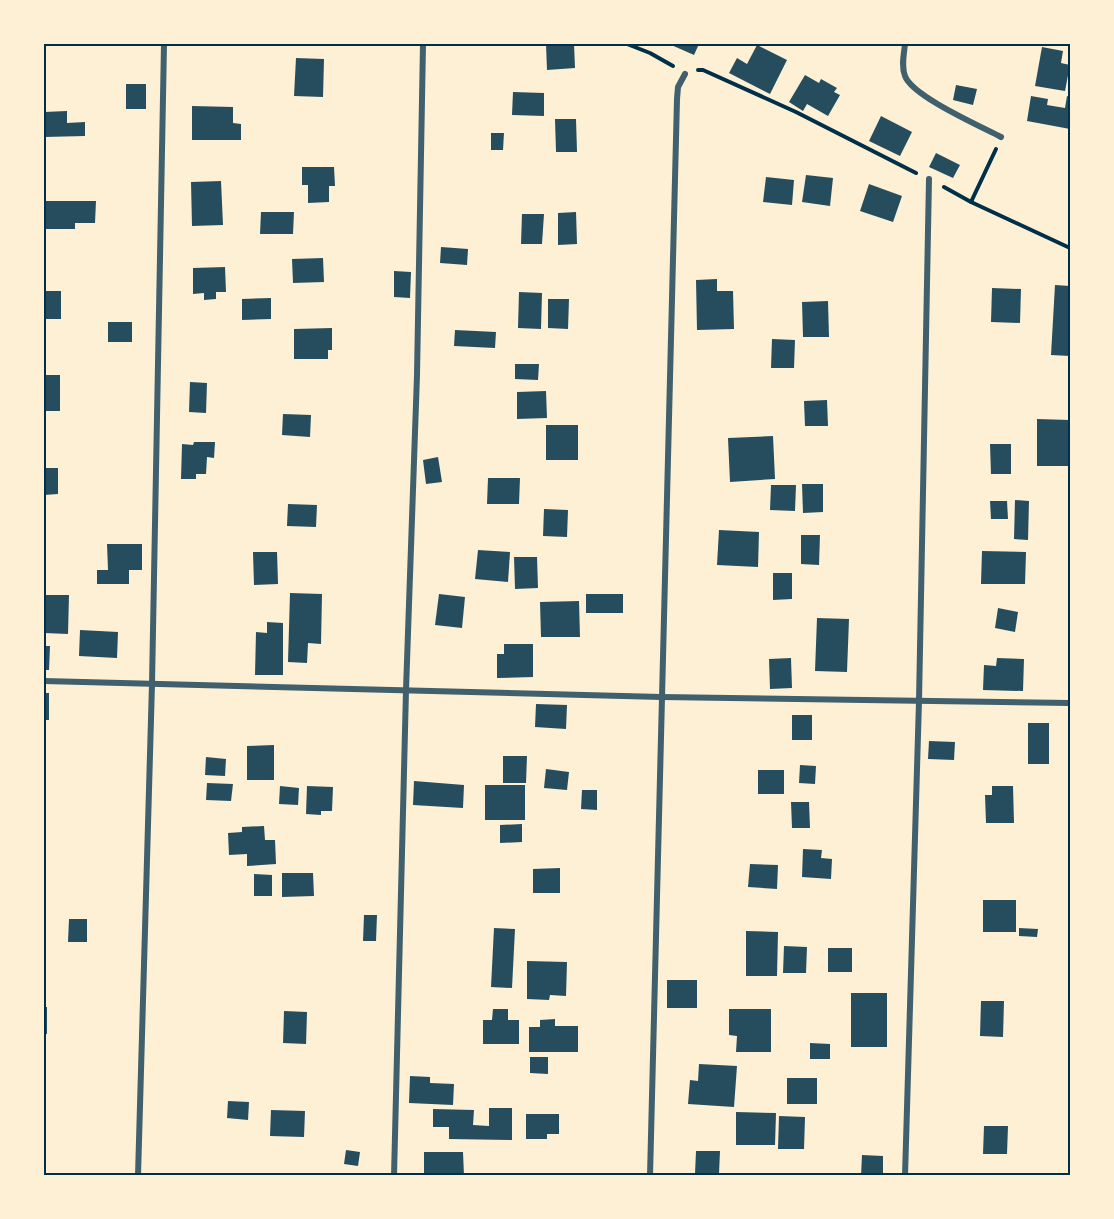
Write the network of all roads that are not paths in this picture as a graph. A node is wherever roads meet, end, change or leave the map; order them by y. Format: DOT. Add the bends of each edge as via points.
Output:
graph roads {
  1 [pos="164,44"];
  2 [pos="423,44"];
  3 [pos="905,44"];
  4 [pos="685,74"];
  5 [pos="1001,137"];
  6 [pos="929,179"];
  7 [pos="44,681"];
  8 [pos="152,684"];
  9 [pos="406,690"];
  10 [pos="662,697"];
  11 [pos="919,702"];
  12 [pos="1071,703"];
  13 [pos="138,1176"];
  14 [pos="394,1176"];
  15 [pos="650,1176"];
  16 [pos="905,1176"];
  1 -- 8 [label="street"];
  2 -- 9 [label="street"];
  3 -- 5 [label="street" via="904,76 915,90"];
  4 -- 10 [label="street" via="677,99"];
  6 -- 11 [label="street"];
  7 -- 8 [label="street"];
  8 -- 9 [label="street"];
  8 -- 13 [label="street"];
  9 -- 10 [label="street"];
  9 -- 14 [label="street"];
  10 -- 11 [label="street"];
  10 -- 15 [label="street"];
  11 -- 12 [label="street"];
  11 -- 16 [label="street"];
}
